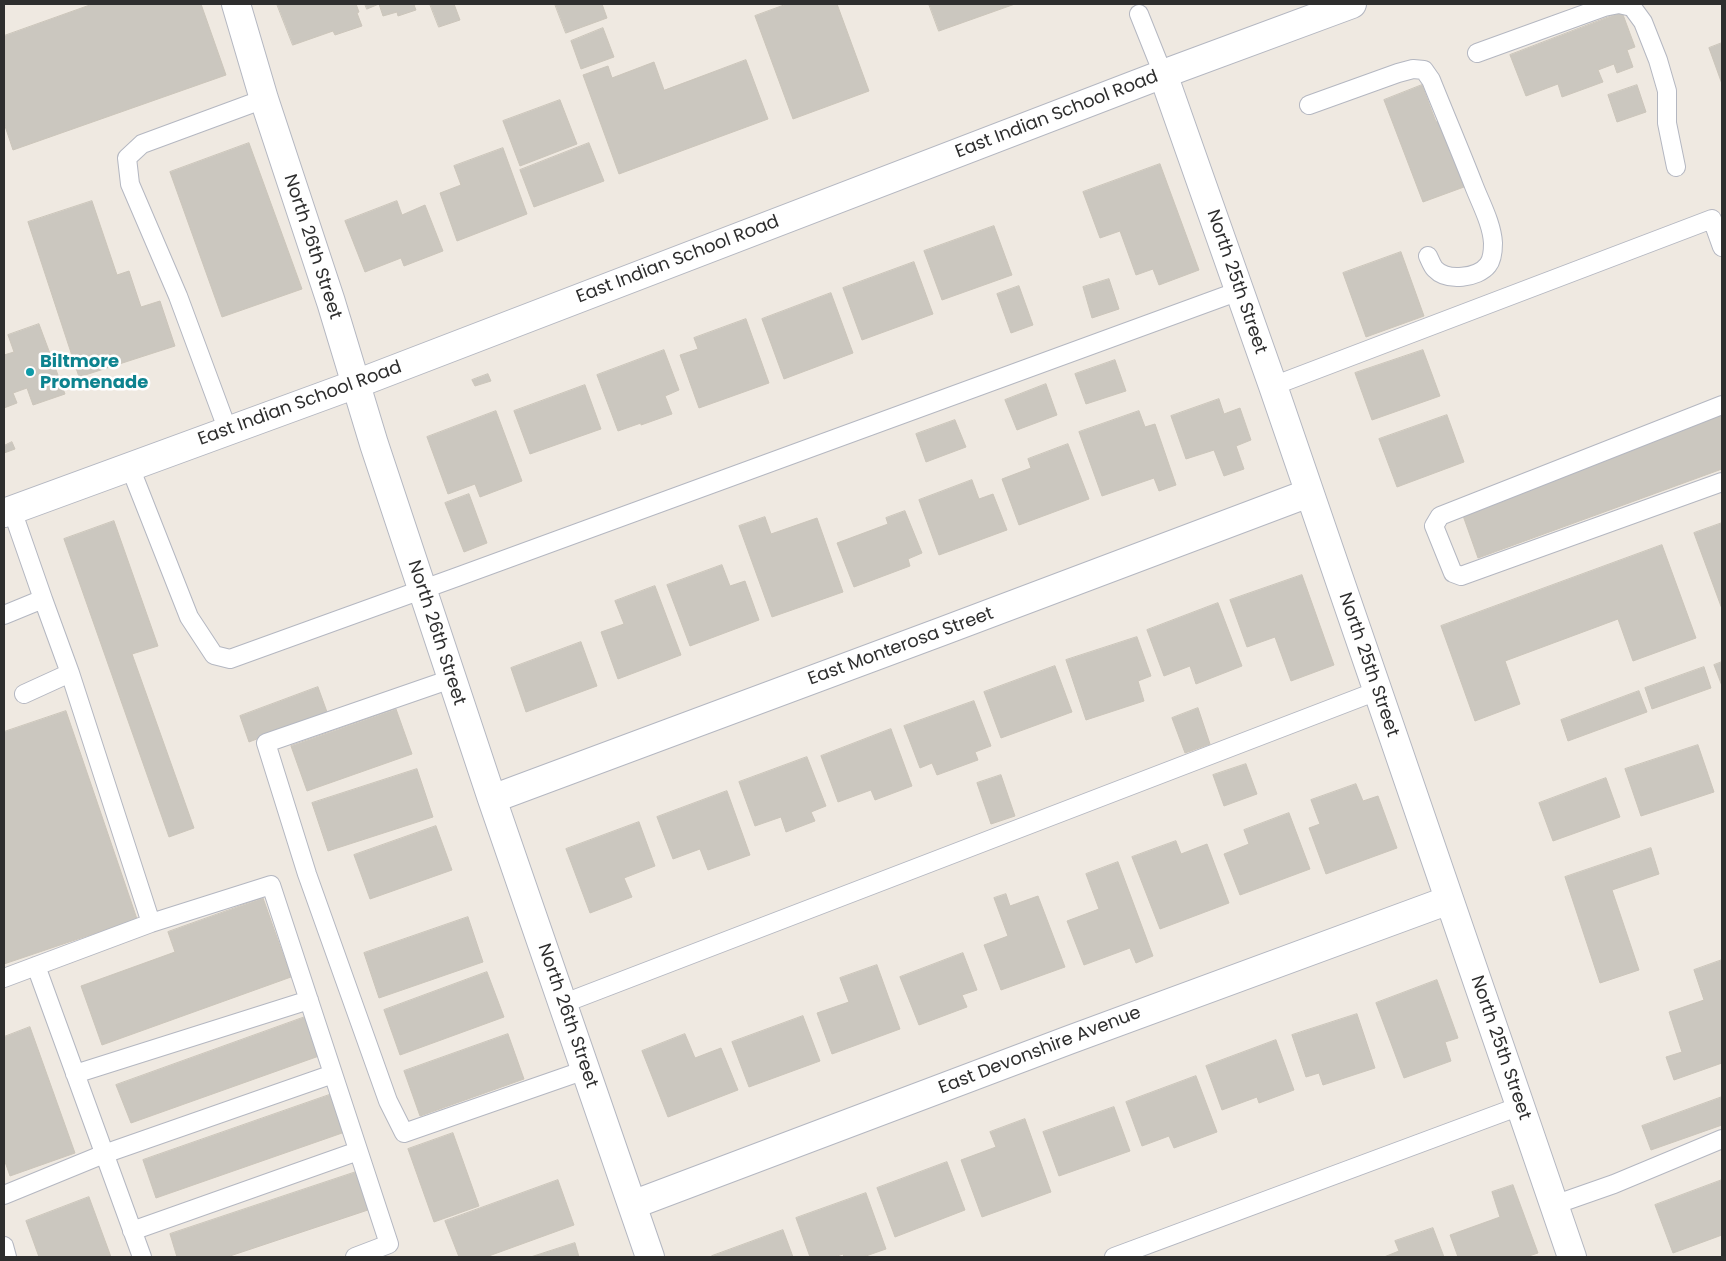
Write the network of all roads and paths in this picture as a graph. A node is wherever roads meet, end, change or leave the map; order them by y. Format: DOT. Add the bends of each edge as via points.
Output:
graph roads {
  1 [pos="236,4"];
  2 [pos="1352,4"];
  3 [pos="1139,14"];
  4 [pos="1477,53"];
  5 [pos="1163,74"];
  6 [pos="264,99"];
  7 [pos="1309,105"];
  8 [pos="1676,167"];
  9 [pos="1722,246"];
  10 [pos="1428,256"];
  11 [pos="1239,291"];
  12 [pos="356,384"];
  13 [pos="1273,386"];
  14 [pos="1722,405"];
  15 [pos="228,430"];
  16 [pos="130,467"];
  17 [pos="1722,482"];
  18 [pos="1309,493"];
  19 [pos="8,512"];
  20 [pos="422,590"];
  21 [pos="43,598"];
  22 [pos="4,615"];
  23 [pos="70,673"];
  24 [pos="451,679"];
  25 [pos="1377,691"];
  26 [pos="24,694"];
  27 [pos="492,799"];
  28 [pos="1449,900"];
  29 [pos="152,923"];
  30 [pos="36,966"];
  31 [pos="4,978"];
  32 [pos="309,1000"];
  33 [pos="562,1004"];
  34 [pos="585,1070"];
  35 [pos="75,1074"];
  36 [pos="333,1074"];
  37 [pos="1520,1106"];
  38 [pos="1722,1140"];
  39 [pos="358,1151"];
  40 [pos="104,1154"];
  41 [pos="4,1195"];
  42 [pos="632,1205"];
  43 [pos="1554,1205"];
  44 [pos="132,1231"];
  45 [pos="4,1246"];
  46 [pos="7,1257"];
  47 [pos="142,1257"];
  48 [pos="355,1257"];
  49 [pos="650,1257"];
  50 [pos="1114,1257"];
  51 [pos="1572,1257"];
  1 -- 6 [label="street, North 26th Street"];
  2 -- 5 [label="street, East Indian School Road"];
  3 -- 5 [label="lane"];
  4 -- 8 [label="lane" via="1604,6 1619,4 1632,7 1643,22 1667,91 1667,123"];
  5 -- 11 [label="street, North 25th Street"];
  5 -- 12 [label="street, East Indian School Road"];
  6 -- 12 [label="street, North 26th Street"];
  6 -- 15 [label="lane" via="142,144 127,158 130,184 178,296"];
  7 -- 10 [label="lane" via="1398,73 1424,70 1439,98 1487,218 1493,243 1488,266 1468,275 1454,277 1443,274 1435,269"];
  9 -- 13 [label="lane" via="1712,219"];
  11 -- 13 [label="street, North 25th Street"];
  11 -- 20 [label="lane"];
  12 -- 15 [label="street, East Indian School Road"];
  12 -- 20 [label="street, North 26th Street"];
  13 -- 18 [label="street, North 25th Street"];
  14 -- 17 [label="lane" via="1440,516 1434,526 1452,573 1461,576"];
  15 -- 16 [label="street, East Indian School Road"];
  16 -- 19 [label="street, East Indian School Road"];
  16 -- 20 [label="lane" via="189,617 214,655 230,659"];
  18 -- 25 [label="street, North 25th Street"];
  18 -- 27 [label="street, East Monterosa Street"];
  19 -- 21 [label="lane"];
  20 -- 24 [label="street, North 26th Street"];
  21 -- 22 [label="lane"];
  21 -- 23 [label="lane"];
  23 -- 26 [label="lane"];
  23 -- 29 [label="lane"];
  24 -- 27 [label="street, North 26th Street"];
  24 -- 34 [label="lane" via="266,743 307,874 388,1101 404,1133"];
  25 -- 28 [label="street, North 25th Street"];
  25 -- 33 [label="lane"];
  27 -- 33 [label="street, North 26th Street"];
  28 -- 37 [label="street, North 25th Street"];
  28 -- 42 [label="street, East Devonshire Avenue"];
  29 -- 30 [label="lane"];
  29 -- 32 [label="lane" via="271,885"];
  30 -- 31 [label="lane"];
  30 -- 35 [label="lane"];
  32 -- 35 [label="lane"];
  32 -- 36 [label="lane"];
  33 -- 34 [label="street, North 26th Street"];
  34 -- 42 [label="street, North 26th Street"];
  35 -- 40 [label="lane"];
  36 -- 39 [label="lane"];
  36 -- 40 [label="lane"];
  37 -- 43 [label="street, North 25th Street"];
  37 -- 50 [label="lane"];
  38 -- 43 [label="lane"];
  39 -- 44 [label="lane"];
  39 -- 48 [label="lane" via="388,1244"];
  40 -- 41 [label="lane"];
  40 -- 44 [label="lane"];
  42 -- 49 [label="street, North 26th Street"];
  43 -- 51 [label="street, North 25th Street"];
  44 -- 47 [label="lane"];
  45 -- 46 [label="lane"];
}
